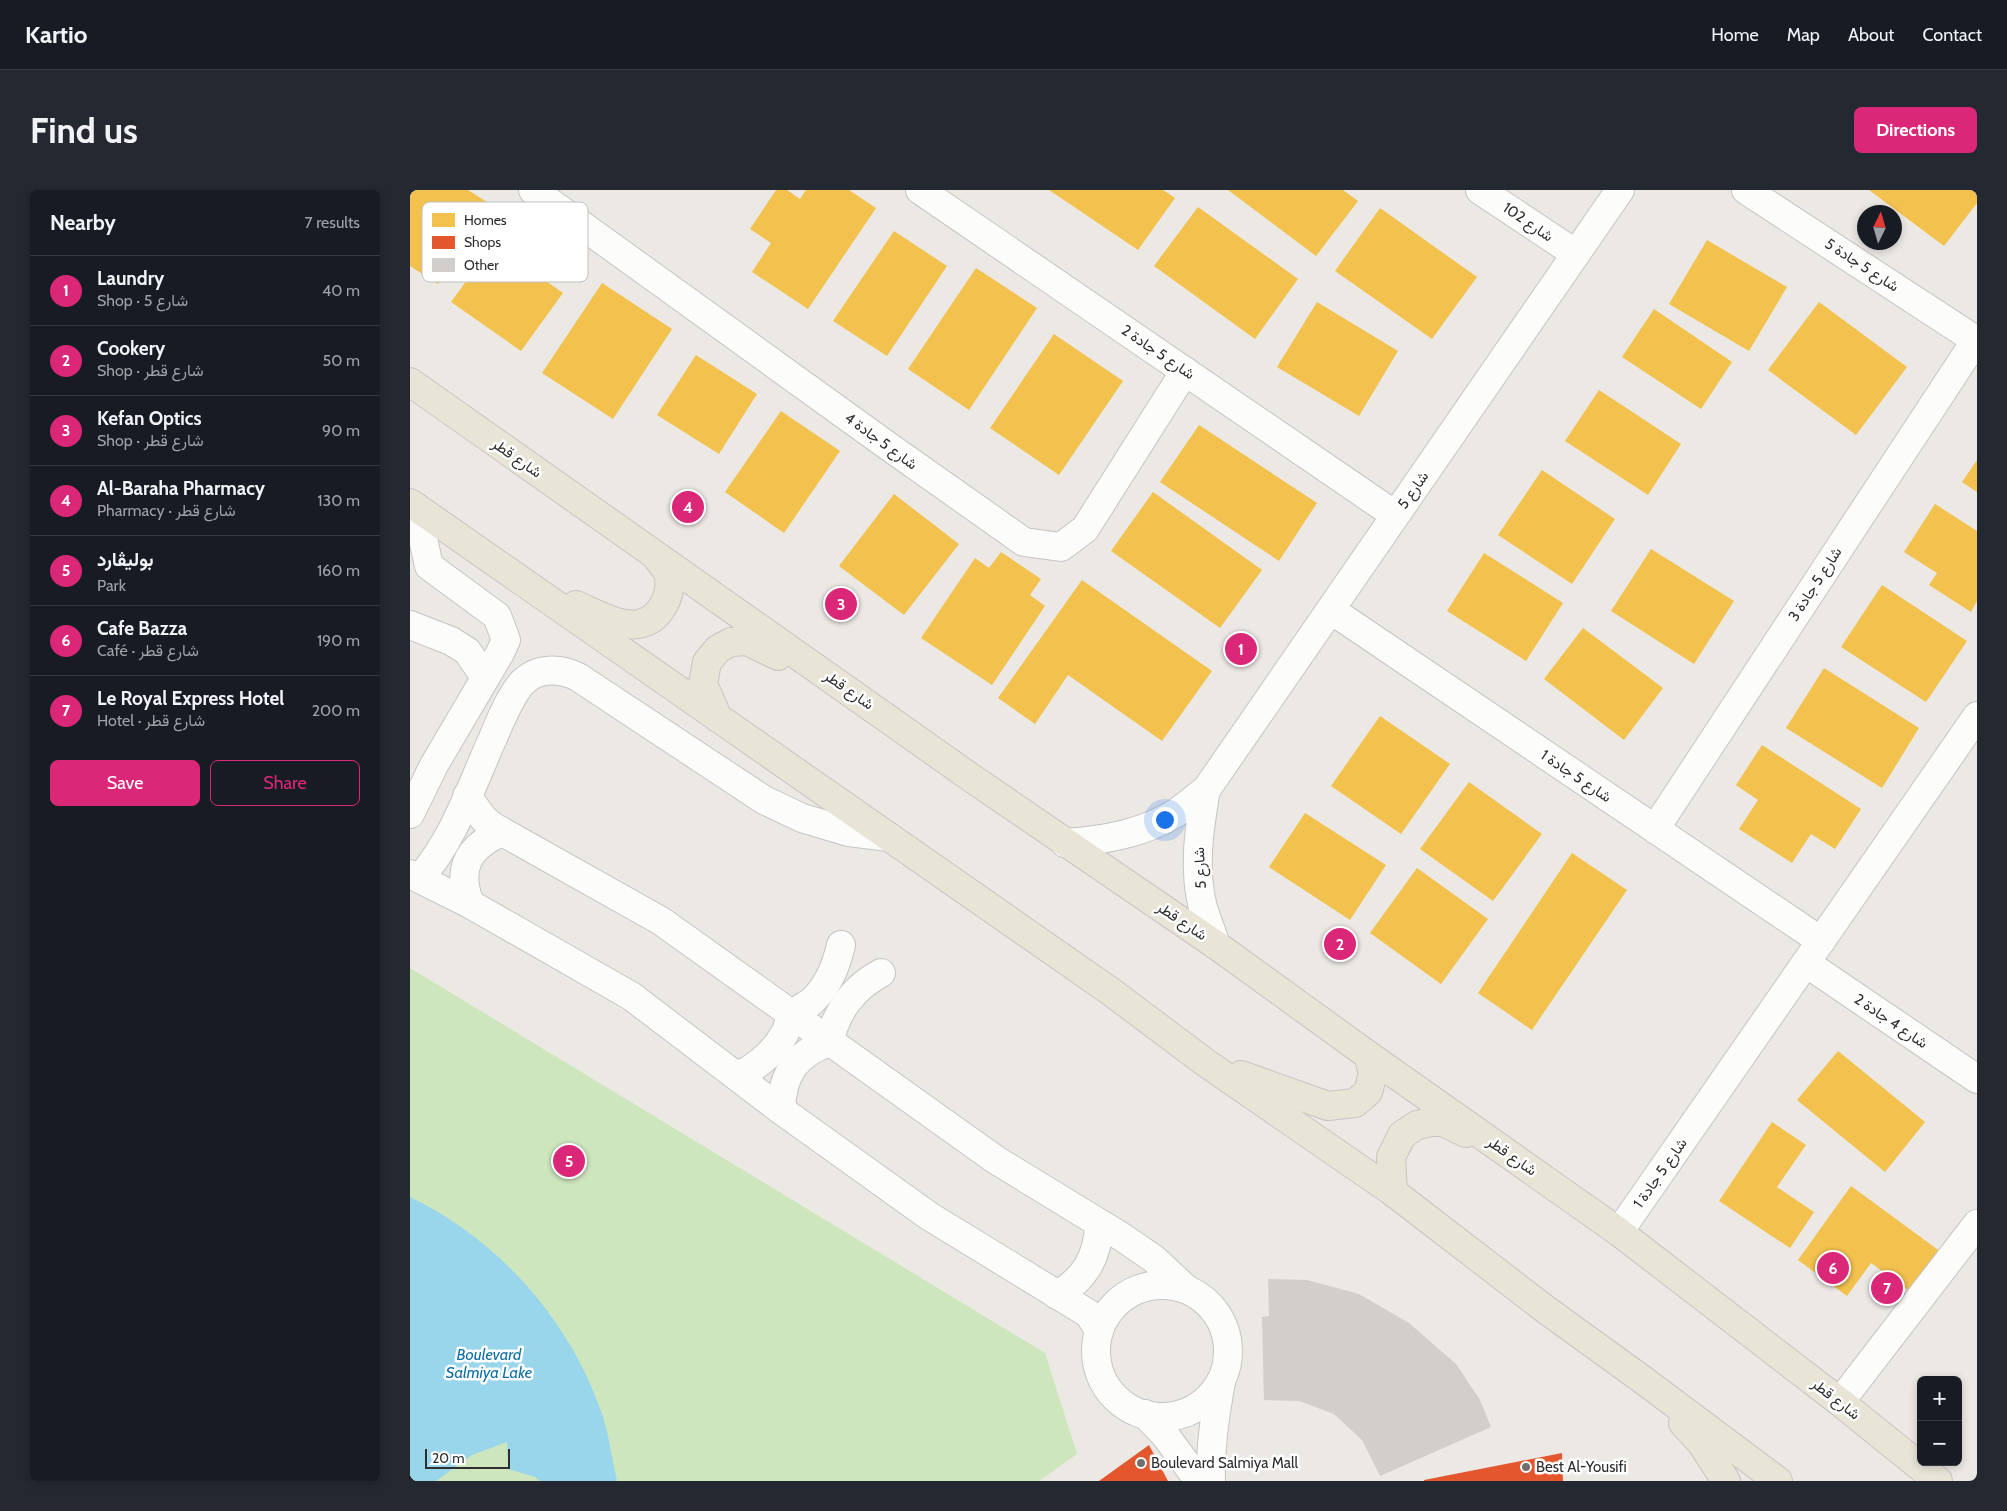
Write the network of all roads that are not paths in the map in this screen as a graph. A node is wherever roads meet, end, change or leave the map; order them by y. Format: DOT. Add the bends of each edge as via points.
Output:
graph roads {
  1 [pos="533,190"];
  2 [pos="920,190"];
  3 [pos="1480,190"];
  4 [pos="1620,190"];
  5 [pos="1746,190"];
  6 [pos="550,202"];
  7 [pos="588,230"];
  8 [pos="1576,254"];
  9 [pos="1976,340"];
  10 [pos="1185,371"];
  11 [pos="410,382"];
  12 [pos="413,505"];
  13 [pos="1395,515"];
  14 [pos="655,555"];
  15 [pos="529,586"];
  16 [pos="1331,610"];
  17 [pos="410,625"];
  18 [pos="485,677"];
  19 [pos="866,702"];
  20 [pos="1977,716"];
  21 [pos="718,718"];
  22 [pos="1206,790"];
  23 [pos="468,796"];
  24 [pos="410,814"];
  25 [pos="1655,829"];
  26 [pos="502,832"];
  27 [pos="889,837"];
  28 [pos="1065,843"];
  29 [pos="415,876"];
  30 [pos="470,904"];
  31 [pos="841,945"];
  32 [pos="1216,945"];
  33 [pos="1813,952"];
  34 [pos="881,973"];
  35 [pos="792,1015"];
  36 [pos="829,1042"];
  37 [pos="1368,1055"];
  38 [pos="1206,1063"];
  39 [pos="738,1076"];
  40 [pos="1977,1079"];
  41 [pos="781,1110"];
  42 [pos="1510,1154"];
  43 [pos="1393,1192"];
  44 [pos="1098,1224"];
  45 [pos="1977,1224"];
  46 [pos="1619,1232"];
  47 [pos="1186,1289"];
  48 [pos="1057,1295"];
  49 [pos="1099,1330"];
  50 [pos="1643,1380"];
  51 [pos="1221,1382"];
  52 [pos="1840,1402"];
  53 [pos="1145,1414"];
  54 [pos="1199,1481"];
  55 [pos="1211,1481"];
  56 [pos="1726,1481"];
  57 [pos="1778,1481"];
  58 [pos="1938,1481"];
  1 -- 6 [label="street, شارع 5 جادة 4"];
  2 -- 10 [label="street, شارع 5 جادة 2"];
  3 -- 8 [label="street, شارع 102"];
  4 -- 8 [label="street, شارع 5"];
  5 -- 9 [label="street, شارع 5 جادة 5"];
  7 -- 10 [label="street, شارع 5 جادة 4" via="1024,542 1061,547 1085,529"];
  8 -- 13 [label="street, شارع 5"];
  9 -- 25 [label="street, شارع 5 جادة 3"];
  10 -- 13 [label="street, شارع 5 جادة 2"];
  11 -- 14 [label="main road, شارع قطر"];
  12 -- 15 [label="main road"];
  12 -- 18 [label="street" via="429,566 497,616 506,640"];
  13 -- 16 [label="street, شارع 5"];
  14 -- 15 [label="main road" via="669,576 668,598 658,614 639,624 618,622"];
  14 -- 19 [label="main road, شارع قطر"];
  15 -- 21 [label="main road"];
  16 -- 22 [label="street, شارع 5"];
  16 -- 25 [label="street, شارع 5 جادة 1"];
  17 -- 18 [label="street" via="467,651"];
  18 -- 24 [label="street"];
  19 -- 21 [label="main road" via="747,641 731,642 718,648 707,662 703,684"];
  19 -- 28 [label="main road, شارع قطر"];
  20 -- 33 [label="street, شارع 5 جادة 1"];
  21 -- 27 [label="main road"];
  22 -- 28 [label="street, شارع 5" via="1176,813 1141,830 1104,840"];
  22 -- 32 [label="street, شارع 5" via="1199,829 1197,869 1203,908"];
  23 -- 26 [label="street" via="483,818"];
  23 -- 27 [label="street" via="502,717 522,684 539,673 559,670 578,677 764,800 802,818 849,832"];
  23 -- 29 [label="street" via="437,856"];
  25 -- 33 [label="street, شارع 5 جادة 1"];
  26 -- 30 [label="street" via="475,848 467,861 464,890"];
  26 -- 35 [label="street" via="661,921"];
  27 -- 38 [label="main road" via="1110,991"];
  28 -- 32 [label="main road, شارع قطر"];
  29 -- 30 [label="street"];
  30 -- 39 [label="street" via="631,996"];
  31 -- 35 [label="street" via="825,986"];
  32 -- 37 [label="main road, شارع قطر"];
  33 -- 40 [label="street, شارع 4 جادة 2"];
  33 -- 46 [label="street, شارع 5 جادة 1"];
  34 -- 36 [label="street" via="868,980 846,1001"];
  35 -- 36 [label="street"];
  35 -- 39 [label="street" via="777,1046 766,1058"];
  36 -- 41 [label="street" via="815,1047 793,1067 785,1080"];
  36 -- 44 [label="street" via="996,1160"];
  37 -- 38 [label="main road" via="1373,1074 1368,1092 1355,1103 1328,1106"];
  37 -- 42 [label="main road, شارع قطر"];
  38 -- 43 [label="main road"];
  39 -- 41 [label="street"];
  41 -- 48 [label="street" via="929,1216"];
  42 -- 43 [label="main road" via="1443,1122 1416,1125 1402,1135 1390,1156"];
  42 -- 46 [label="main road, شارع قطر"];
  43 -- 50 [label="main road"];
  44 -- 47 [label="street" via="1154,1259"];
  44 -- 48 [label="street" via="1098,1239 1090,1266 1070,1288"];
  45 -- 52 [label="street"];
  46 -- 52 [label="main road, شارع قطر"];
  47 -- 49 [label="street" via="1164,1285 1136,1290 1109,1312"];
  47 -- 51 [label="street" via="1205,1300 1220,1317 1228,1338 1228,1360"];
  48 -- 49 [label="street" via="1088,1314"];
  49 -- 53 [label="street" via="1096,1351 1100,1372 1110,1391 1126,1405"];
  50 -- 56 [label="main road" via="1702,1444"];
  50 -- 57 [label="main road"];
  51 -- 53 [label="street" via="1208,1399 1189,1411 1167,1416"];
  51 -- 55 [label="street" via="1213,1432"];
  52 -- 58 [label="main road, شارع قطر"];
  53 -- 54 [label="street"];
}
